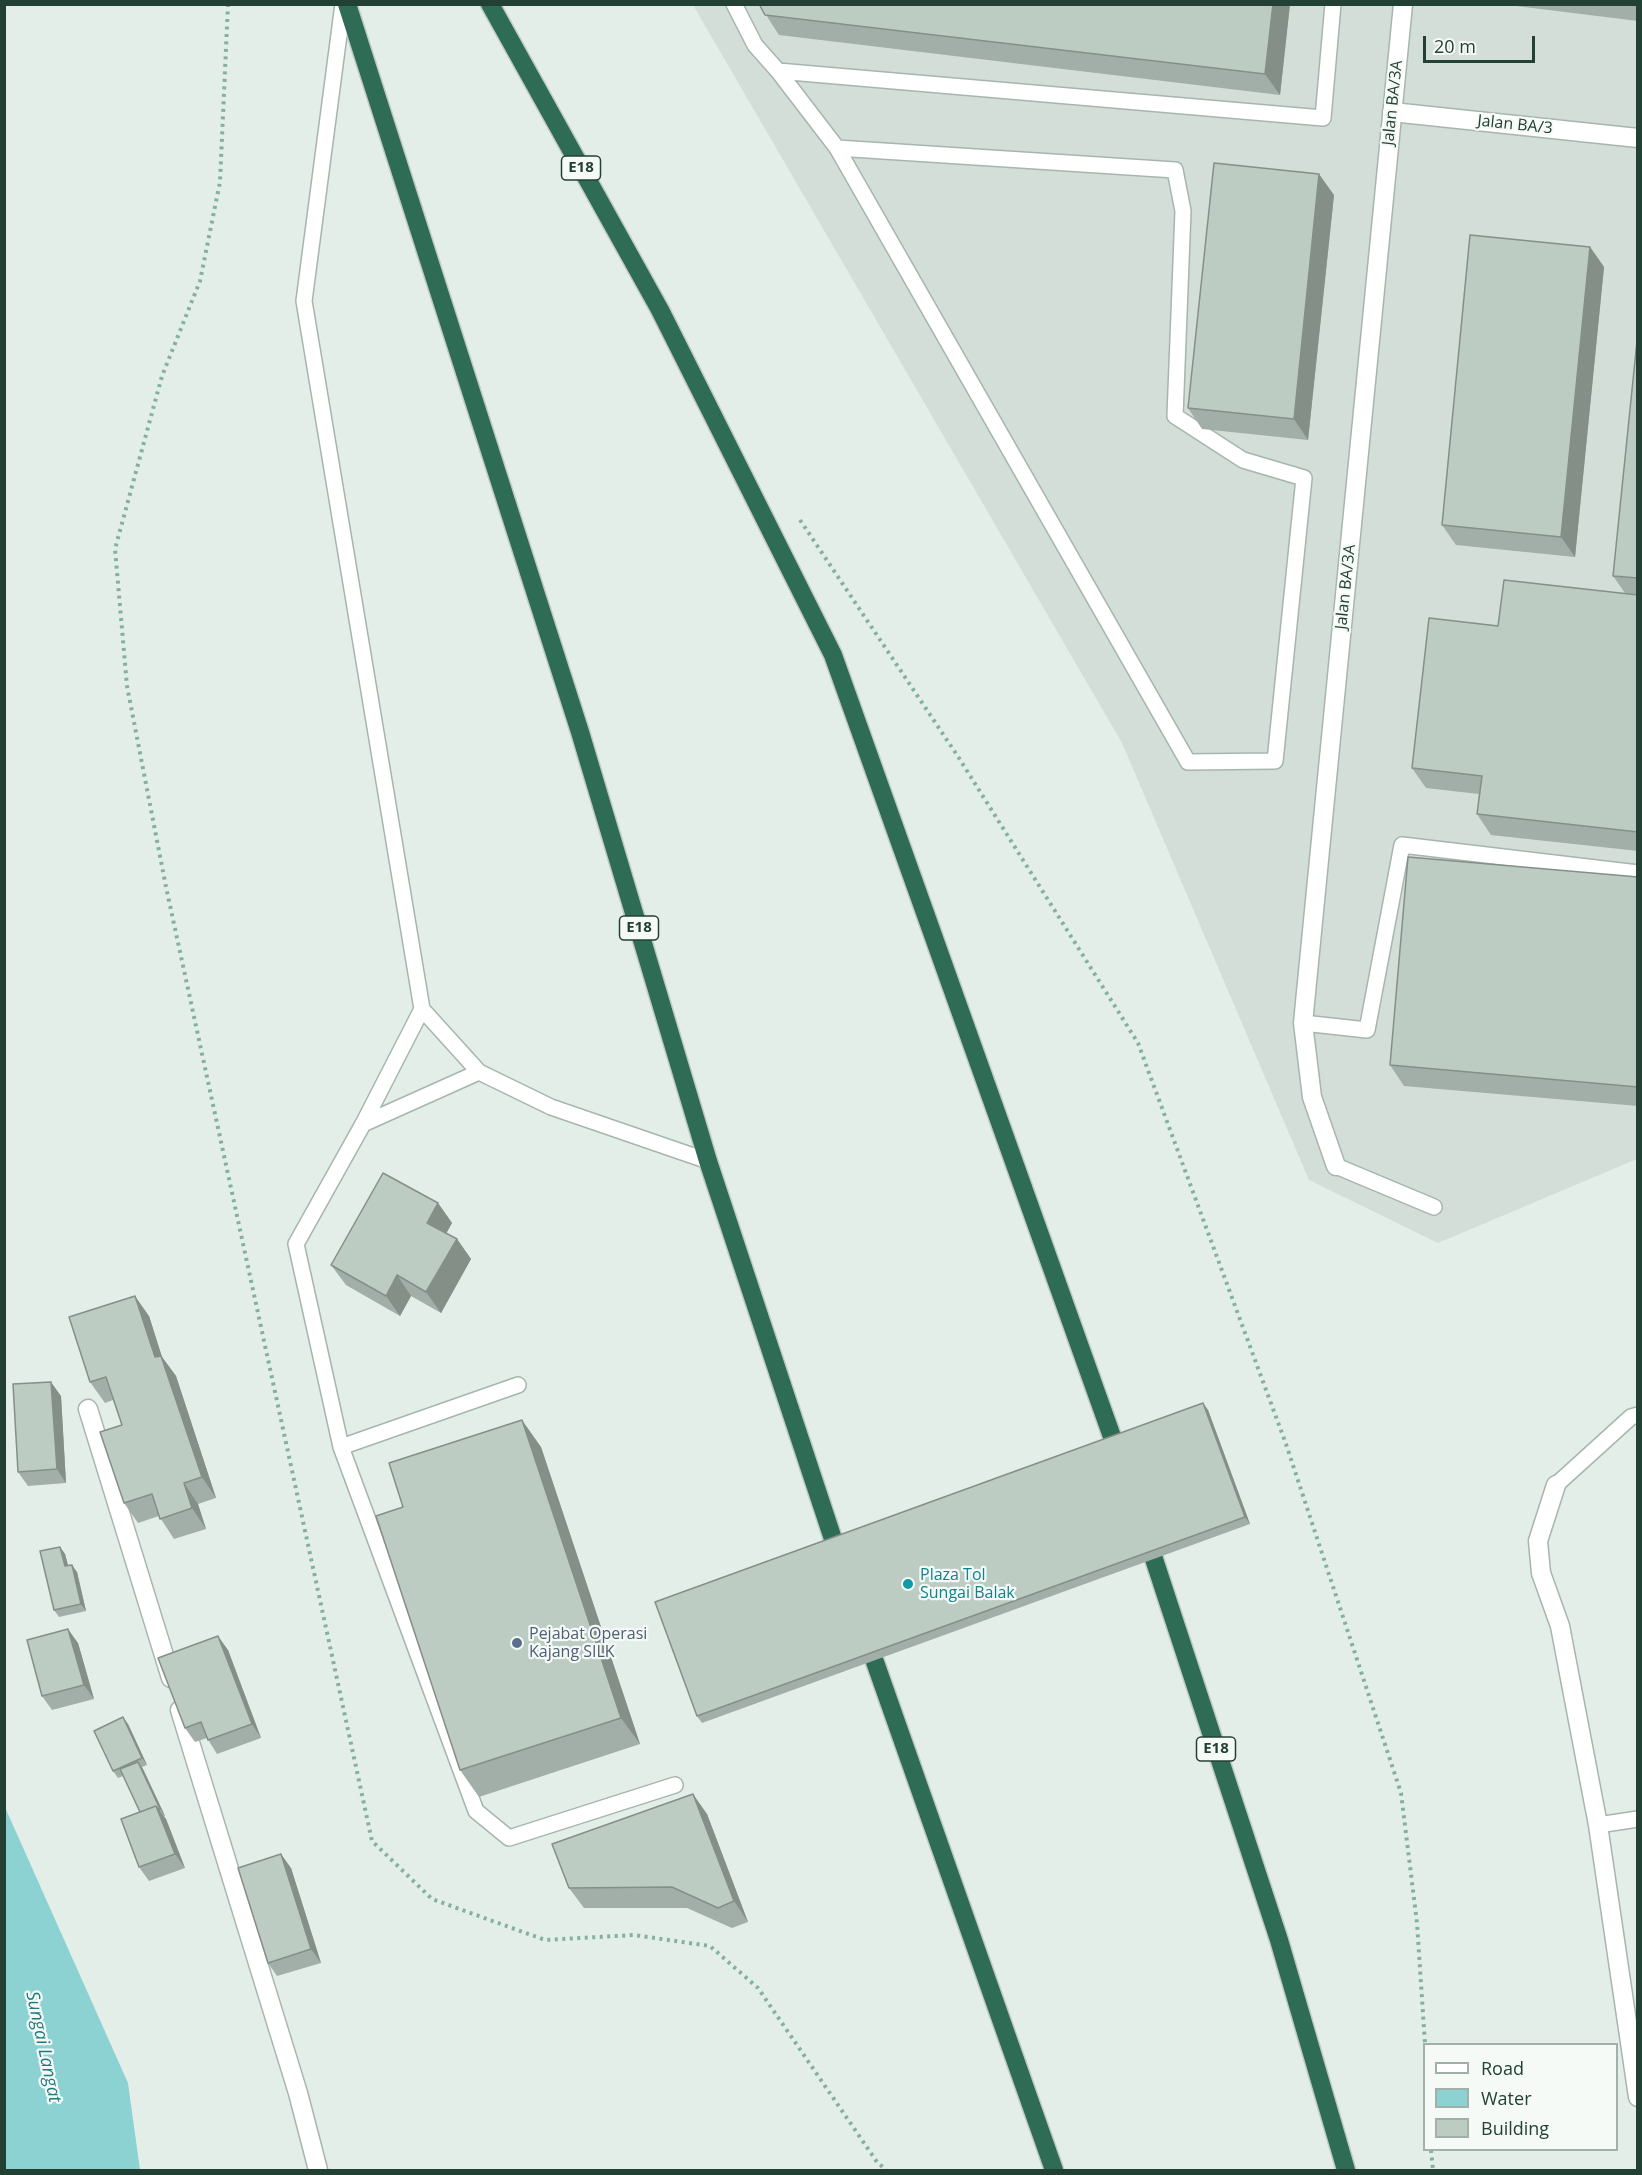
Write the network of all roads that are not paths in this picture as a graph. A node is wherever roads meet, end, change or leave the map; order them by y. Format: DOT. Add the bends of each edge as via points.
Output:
graph roads {
  1 [pos="345,4"];
  2 [pos="490,4"];
  3 [pos="734,4"];
  4 [pos="1333,4"];
  5 [pos="1403,4"];
  6 [pos="778,71"];
  7 [pos="1392,112"];
  8 [pos="1638,138"];
  9 [pos="837,148"];
  10 [pos="1638,873"];
  11 [pos="422,1009"];
  12 [pos="1304,1023"];
  13 [pos="479,1072"];
  14 [pos="363,1124"];
  15 [pos="708,1161"];
  16 [pos="1336,1166"];
  17 [pos="1434,1207"];
  18 [pos="518,1385"];
  19 [pos="88,1409"];
  20 [pos="1638,1415"];
  21 [pos="1115,1445"];
  22 [pos="341,1448"];
  23 [pos="1556,1485"];
  24 [pos="835,1545"];
  25 [pos="1154,1559"];
  26 [pos="875,1662"];
  27 [pos="675,1785"];
  28 [pos="1638,1819"];
  29 [pos="1598,1825"];
  30 [pos="1638,2097"];
  31 [pos="318,2170"];
  32 [pos="1054,2170"];
  33 [pos="1346,2170"];
  1 -- 11 [label="lane" via="304,302"];
  1 -- 15 [label="highway, E18" via="580,732"];
  2 -- 21 [label="highway, E18" via="660,310 833,655"];
  3 -- 6 [label="lane" via="755,45"];
  4 -- 6 [label="lane" via="1323,118"];
  5 -- 7 [label="street, Jalan BA/3A"];
  6 -- 9 [label="lane"];
  7 -- 8 [label="street, Jalan BA/3"];
  7 -- 12 [label="street, Jalan BA/3A"];
  9 -- 9 [label="lane" via="1188,762 1275,761 1304,478 1243,460 1174,416 1183,211 1175,170"];
  10 -- 12 [label="lane" via="1402,845 1366,1030"];
  11 -- 13 [label="lane"];
  11 -- 14 [label="lane"];
  12 -- 16 [label="street, Jalan BA/3A" via="1312,1097"];
  13 -- 14 [label="lane"];
  13 -- 15 [label="lane" via="551,1107"];
  14 -- 22 [label="lane" via="296,1244"];
  15 -- 24 [label="highway, E18"];
  16 -- 17 [label="lane"];
  18 -- 22 [label="lane"];
  19 -- 31 [label="street" via="298,2093"];
  20 -- 23 [label="lane" via="1631,1417"];
  22 -- 27 [label="lane" via="476,1811 509,1838"];
  23 -- 29 [label="street" via="1538,1541 1541,1573 1560,1626"];
  25 -- 33 [label="highway, E18" via="1278,1940"];
  26 -- 32 [label="highway"];
  28 -- 29 [label="lane"];
  29 -- 30 [label="street"];
}
